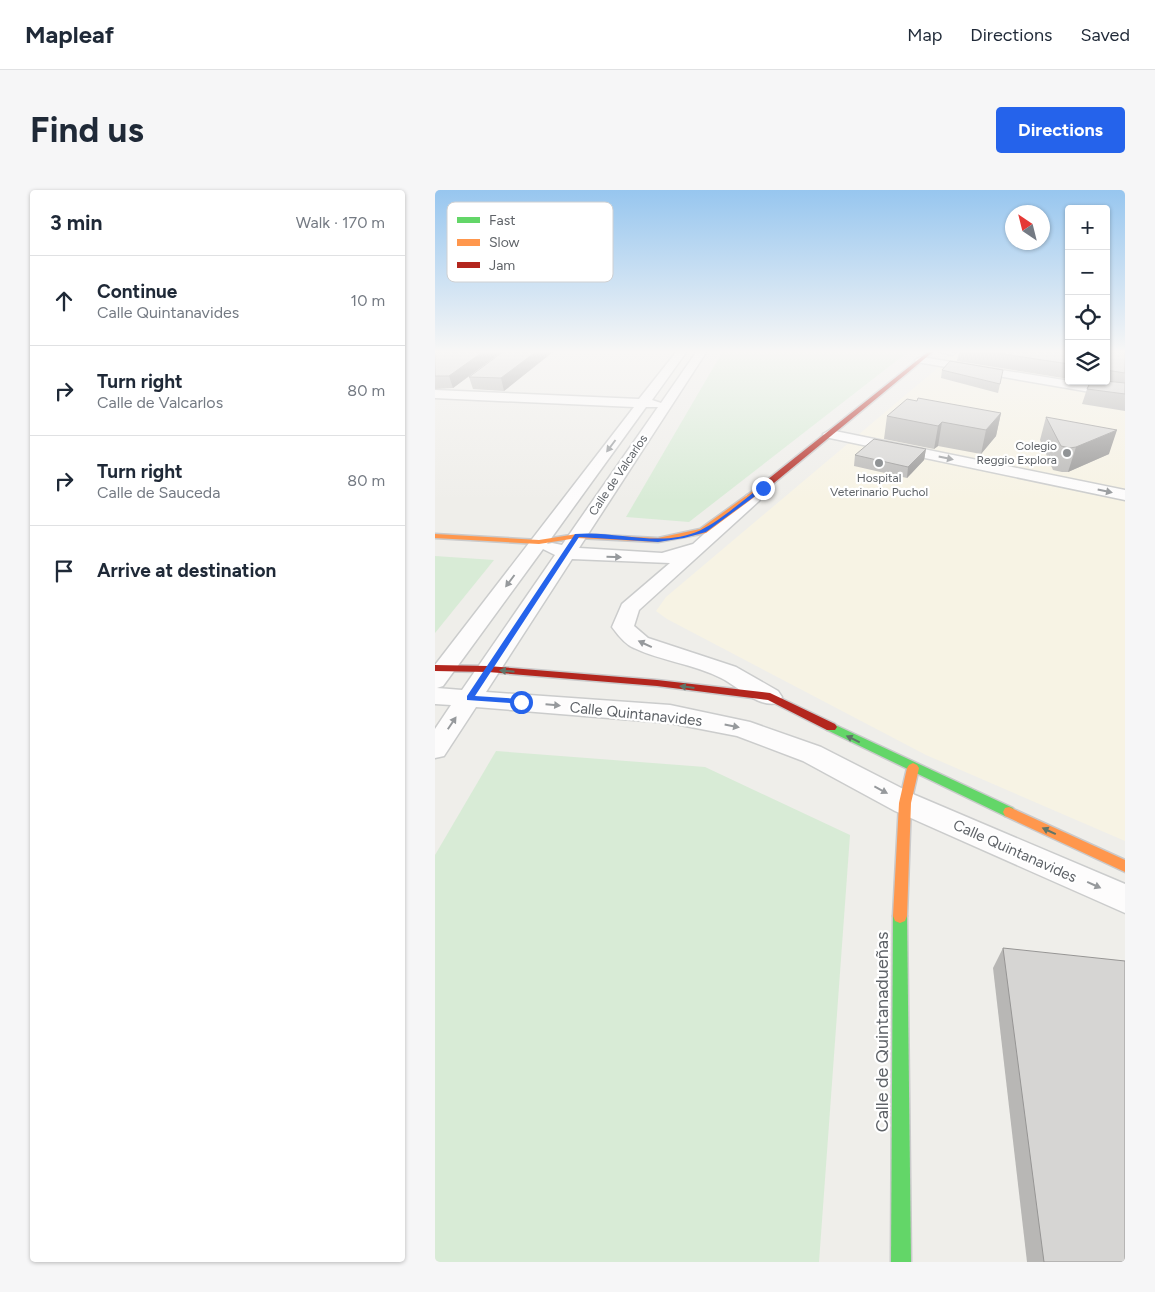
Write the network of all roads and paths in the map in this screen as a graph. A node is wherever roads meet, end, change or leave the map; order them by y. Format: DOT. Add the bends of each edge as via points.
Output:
graph roads {
  1 [pos="446,401"];
  2 [pos="596,401"];
  3 [pos="668,401"];
  4 [pos="871,401"];
  5 [pos="643,403"];
  6 [pos="665,405"];
  7 [pos="435,409"];
  8 [pos="830,434"];
  9 [pos="763,488"];
  10 [pos="1125,495"];
  11 [pos="435,536"];
  12 [pos="577,536"];
  13 [pos="539,542"];
  14 [pos="703,544"];
  15 [pos="566,553"];
  16 [pos="488,669"];
  17 [pos="438,672"];
  18 [pos="435,696"];
  19 [pos="770,697"];
  20 [pos="470,698"];
  21 [pos="435,749"];
  22 [pos="913,768"];
  23 [pos="905,803"];
  24 [pos="1125,866"];
  25 [pos="1125,899"];
  26 [pos="901,1262"];
  1 -- 7 [label="street"];
  2 -- 5 [label="street"];
  3 -- 6 [label="street, Calle de Valcarlos"];
  4 -- 8 [label="street"];
  5 -- 6 [label="street"];
  5 -- 13 [label="street, Calle de Valcarlos, one-way"];
  6 -- 12 [label="street, Calle de Valcarlos"];
  8 -- 9 [label="street"];
  8 -- 10 [label="street, one-way"];
  9 -- 12 [label="street" via="703,531 682,537 658,540"];
  9 -- 14 [label="street"];
  11 -- 13 [label="street"];
  12 -- 13 [label="street"];
  12 -- 15 [label="street, Calle de Valcarlos"];
  13 -- 15 [label="street"];
  13 -- 17 [label="street, Calle de Valcarlos, one-way"];
  15 -- 14 [label="street, one-way" via="665,559"];
  19 -- 14 [label="street, one-way" via="728,672 640,643 623,627 629,608"];
  15 -- 16 [label="street, Calle de Valcarlos"];
  16 -- 17 [label="street, Calle Quintanavides"];
  19 -- 16 [label="street, Calle Quintanavides, one-way"];
  16 -- 20 [label="street, Calle de Valcarlos"];
  18 -- 20 [label="street, Calle Quintanavides"];
  22 -- 19 [label="street, Calle Quintanavides, one-way"];
  21 -- 20 [label="street, Calle de Valcarlos, one-way"];
  20 -- 23 [label="street, Calle Quintanavides, one-way" via="670,714 741,728 812,754"];
  22 -- 23 [label="street"];
  24 -- 22 [label="street, Calle Quintanavides, one-way"];
  23 -- 25 [label="street, Calle Quintanavides, one-way"];
  23 -- 26 [label="street, Calle de Quintanadueñas" via="899,933"];
}
